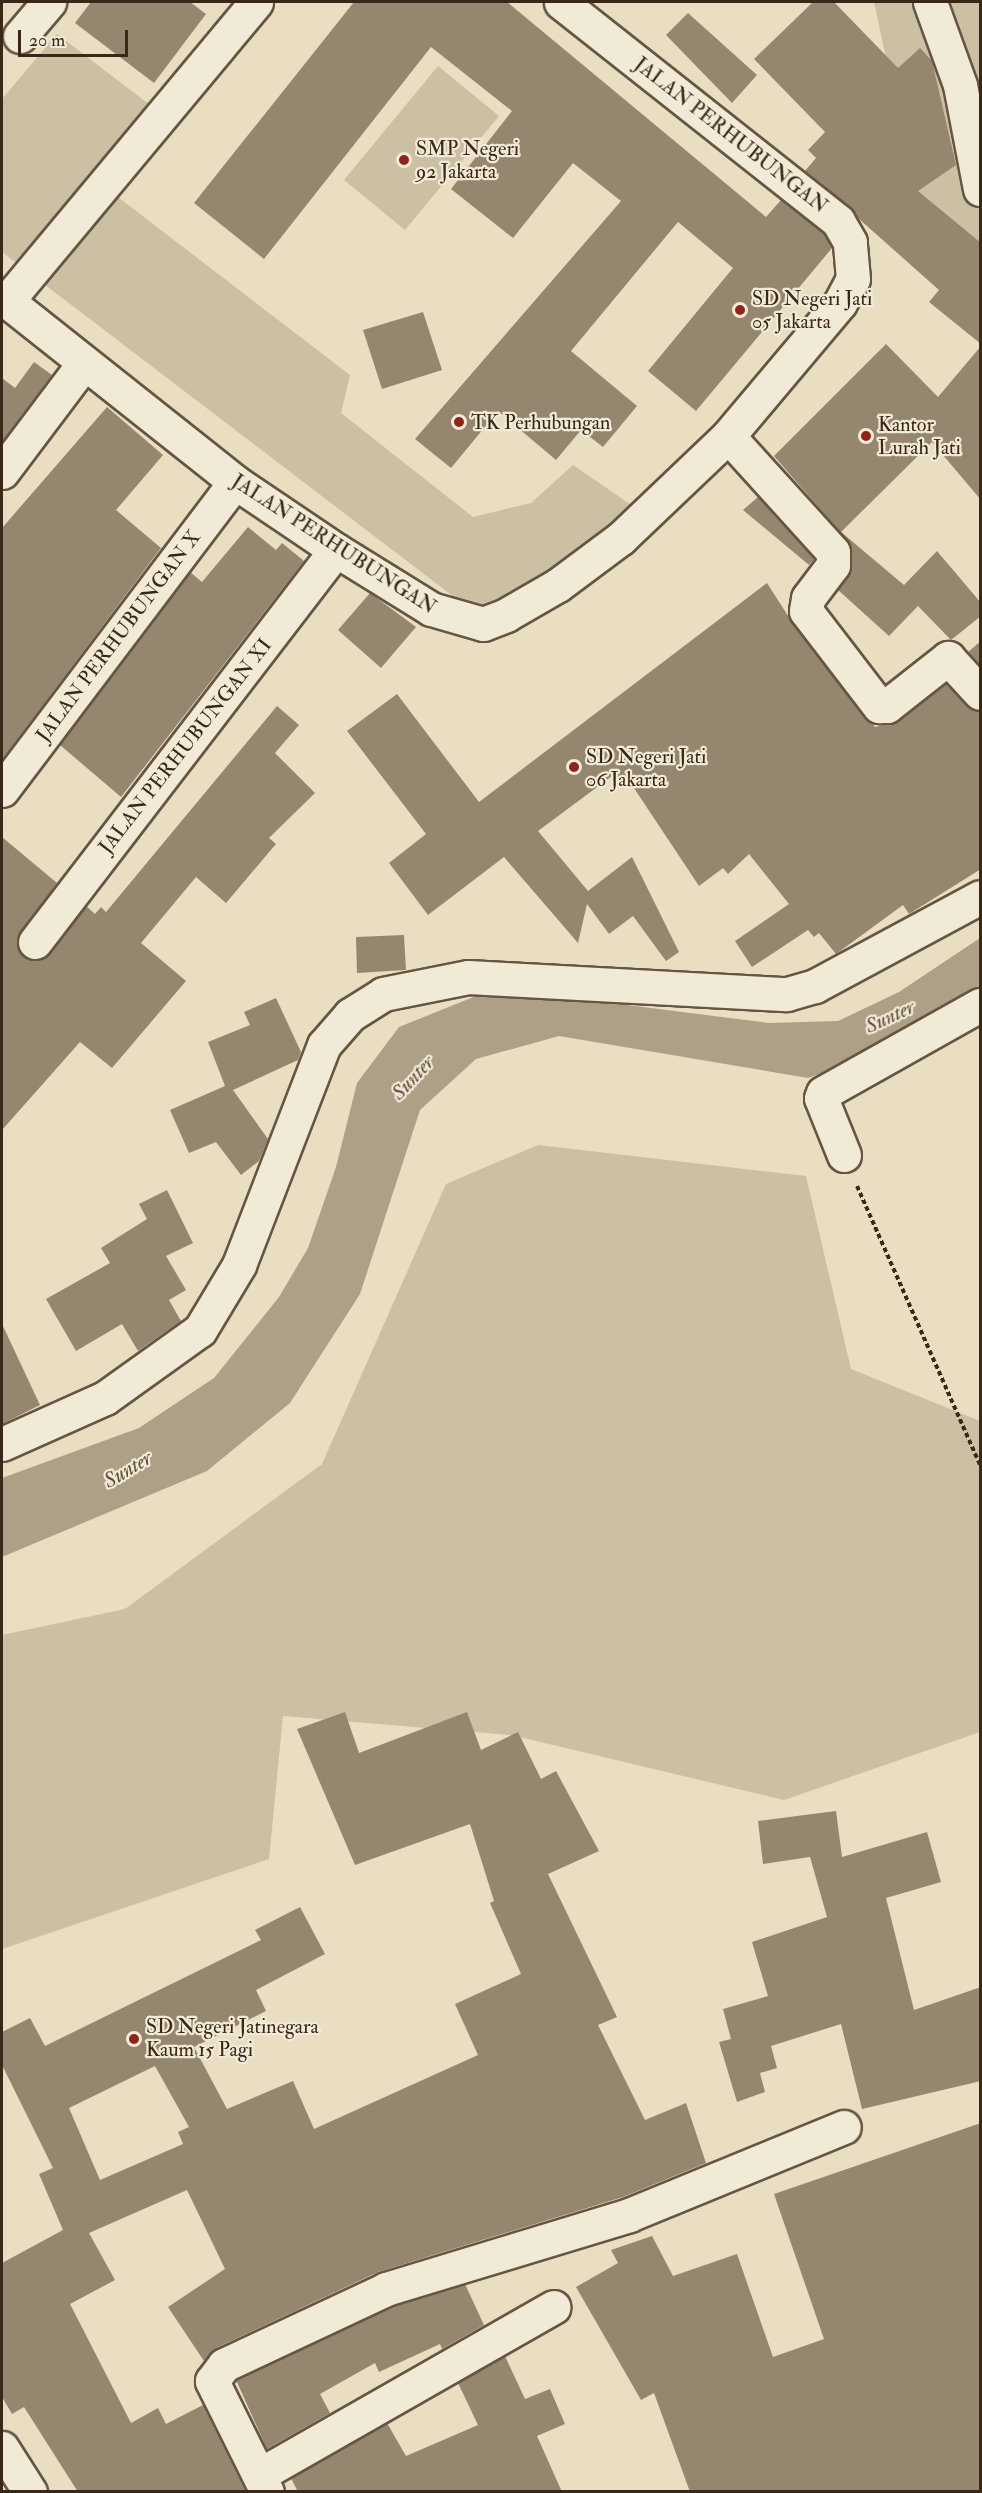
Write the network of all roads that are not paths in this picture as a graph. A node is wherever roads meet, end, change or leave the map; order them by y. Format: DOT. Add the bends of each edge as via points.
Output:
graph roads {
  1 [pos="49,2"];
  2 [pos="256,2"];
  3 [pos="561,2"];
  4 [pos="930,2"];
  5 [pos="20,36"];
  6 [pos="981,189"];
  7 [pos="4,299"];
  8 [pos="82,366"];
  9 [pos="728,436"];
  10 [pos="2,472"];
  11 [pos="236,482"];
  12 [pos="336,550"];
  13 [pos="981,693"];
  14 [pos="2,790"];
  15 [pos="981,897"];
  16 [pos="34,942"];
  17 [pos="981,1005"];
  18 [pos="844,1155"];
  19 [pos="2,1444"];
  20 [pos="844,2127"];
  21 [pos="553,2307"];
  22 [pos="2,2448"];
  23 [pos="263,2483"];
  24 [pos="30,2492"];
  1 -- 5 [label="street"];
  2 -- 7 [label="street"];
  3 -- 9 [label="street, JALAN PERHUBUNGAN" via="811,196 850,242 853,279 840,303"];
  4 -- 6 [label="street" via="960,85"];
  7 -- 8 [label="street, JALAN PERHUBUNGAN"];
  8 -- 10 [label="street"];
  8 -- 11 [label="street, JALAN PERHUBUNGAN"];
  9 -- 12 [label="street, JALAN PERHUBUNGAN" via="621,538 558,585 483,624 431,609"];
  9 -- 13 [label="street" via="833,552 833,566 808,598 806,611 882,708 948,658"];
  11 -- 12 [label="street, JALAN PERHUBUNGAN"];
  11 -- 14 [label="street, JALAN PERHUBUNGAN X"];
  12 -- 16 [label="street, JALAN PERHUBUNGAN XI"];
  15 -- 19 [label="street" via="815,986 788,994 468,976 383,994 350,1015 324,1045 239,1265 200,1330 105,1398"];
  17 -- 18 [label="street" via="824,1093 821,1098"];
  20 -- 23 [label="street" via="629,2215 386,2289 224,2366 212,2381"];
  21 -- 23 [label="street"];
  22 -- 24 [label="street"];
}
